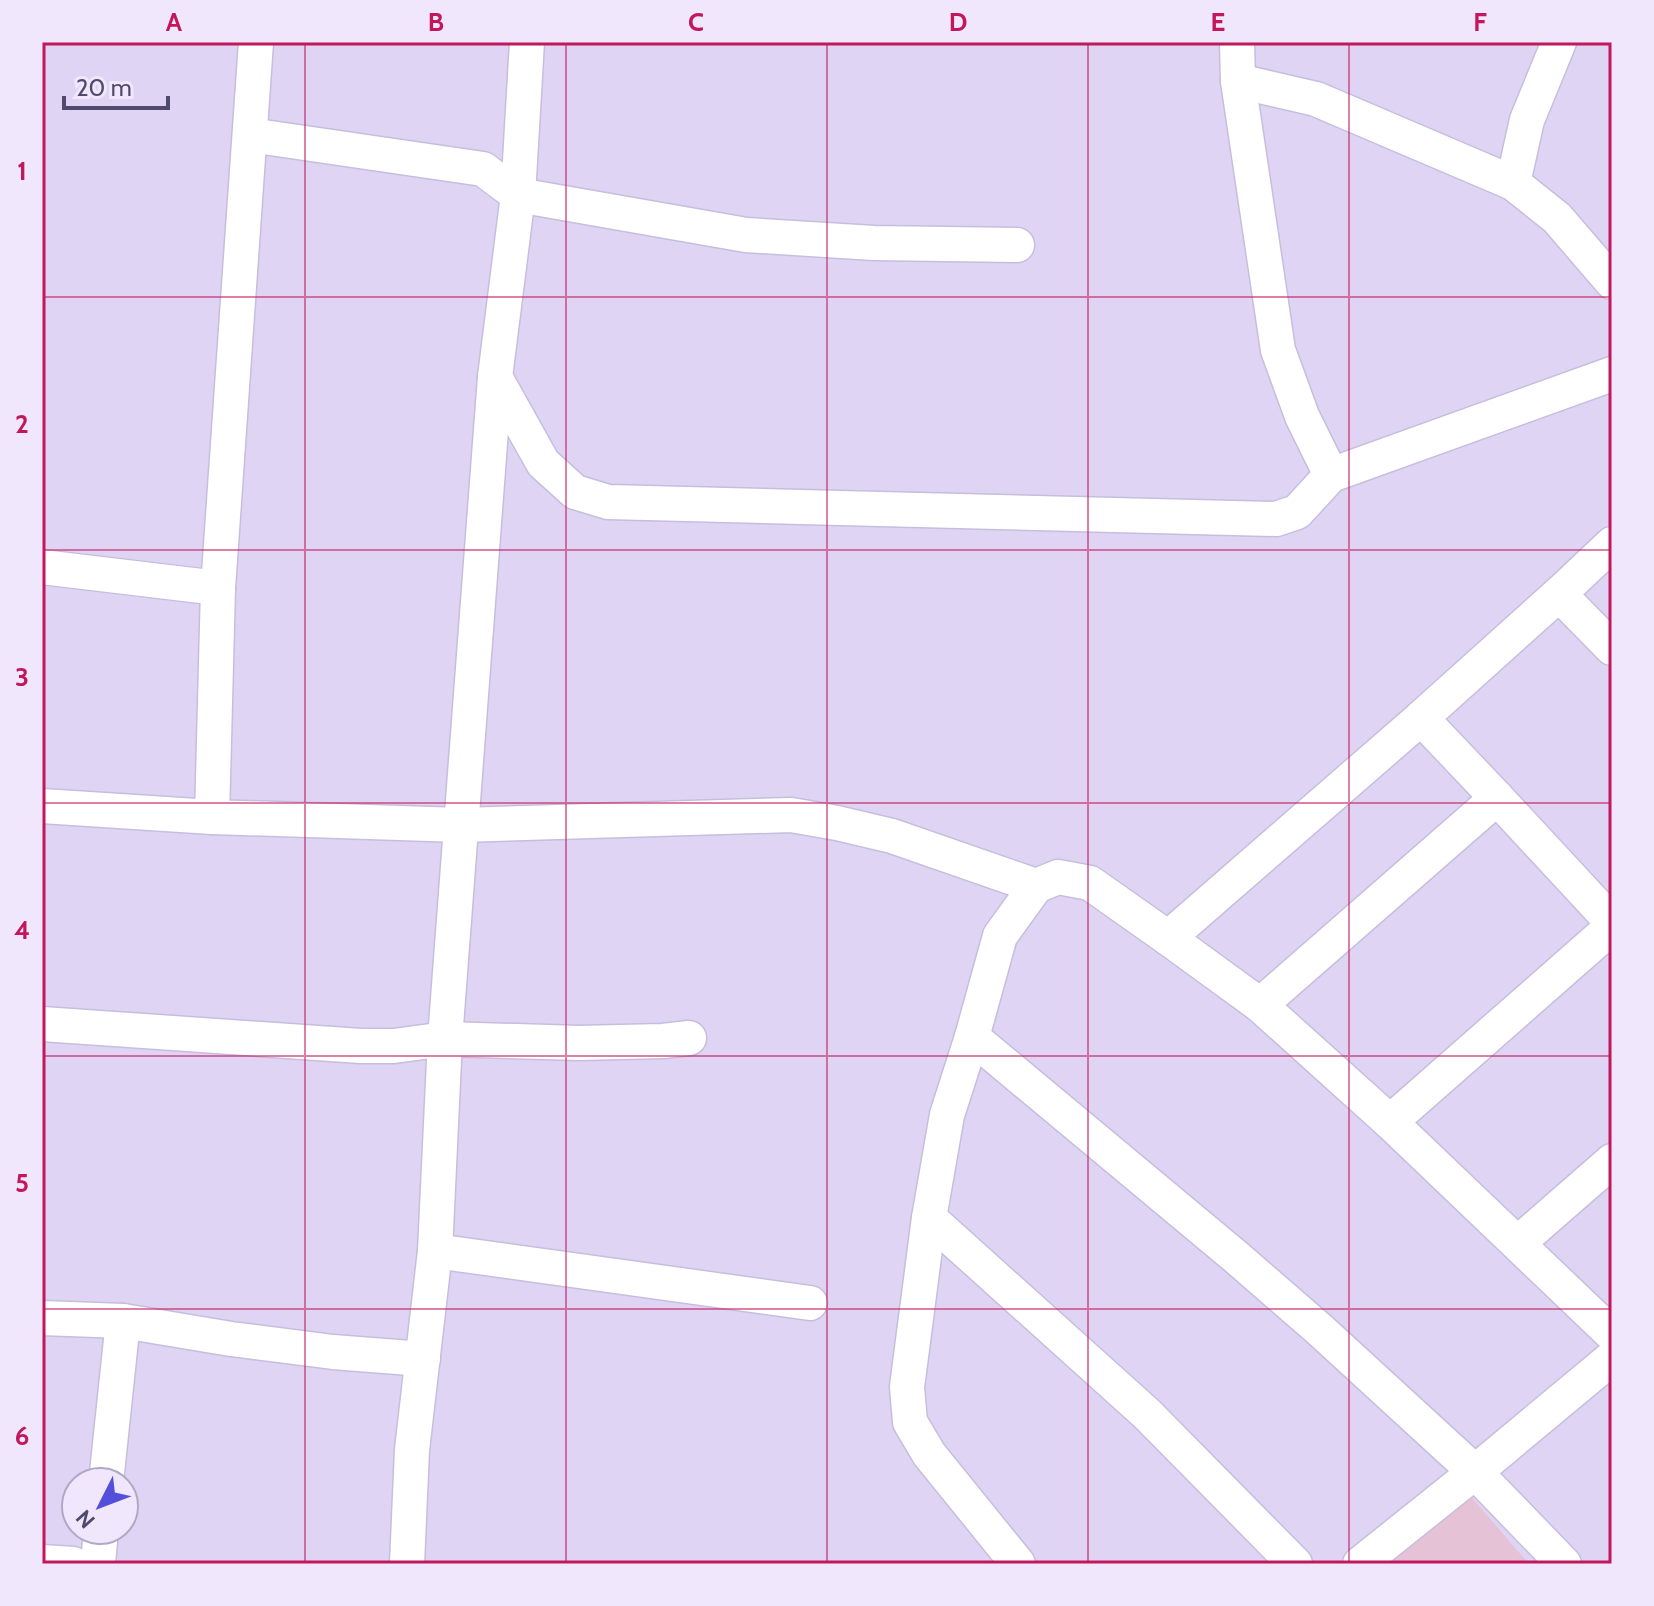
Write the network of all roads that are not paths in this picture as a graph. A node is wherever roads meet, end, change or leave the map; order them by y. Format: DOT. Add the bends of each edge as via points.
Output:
graph roads {
  1 [pos="256,42"];
  2 [pos="527,42"];
  3 [pos="1237,42"];
  4 [pos="1559,42"];
  5 [pos="1238,81"];
  6 [pos="250,135"];
  7 [pos="1513,183"];
  8 [pos="518,195"];
  9 [pos="1017,245"];
  10 [pos="1612,282"];
  11 [pos="1612,374"];
  12 [pos="495,377"];
  13 [pos="1331,475"];
  14 [pos="1612,544"];
  15 [pos="42,567"];
  16 [pos="218,588"];
  17 [pos="1559,594"];
  18 [pos="1612,648"];
  19 [pos="1421,718"];
  20 [pos="1497,798"];
  21 [pos="42,806"];
  22 [pos="212,817"];
  23 [pos="461,825"];
  24 [pos="1036,886"];
  25 [pos="1612,924"];
  26 [pos="1168,938"];
  27 [pos="1260,1005"];
  28 [pos="42,1024"];
  29 [pos="972,1037"];
  30 [pos="689,1038"];
  31 [pos="445,1039"];
  32 [pos="1390,1122"];
  33 [pos="1612,1161"];
  34 [pos="929,1218"];
  35 [pos="1518,1243"];
  36 [pos="435,1251"];
  37 [pos="810,1303"];
  38 [pos="42,1318"];
  39 [pos="123,1321"];
  40 [pos="1612,1334"];
  41 [pos="1612,1358"];
  42 [pos="423,1359"];
  43 [pos="108,1466"];
  44 [pos="1475,1472"];
  45 [pos="42,1562"];
  46 [pos="73,1564"];
  47 [pos="407,1564"];
  48 [pos="1018,1564"];
  49 [pos="1295,1564"];
  50 [pos="1360,1564"];
  51 [pos="1564,1564"];
  1 -- 6 [label="street"];
  2 -- 8 [label="street"];
  3 -- 5 [label="street"];
  4 -- 7 [label="street" via="1527,120"];
  5 -- 7 [label="street" via="1316,99"];
  5 -- 13 [label="street" via="1278,350"];
  6 -- 8 [label="street" via="483,169"];
  6 -- 16 [label="street"];
  7 -- 10 [label="street" via="1557,218"];
  8 -- 9 [label="street" via="746,235"];
  8 -- 12 [label="street"];
  11 -- 13 [label="street"];
  12 -- 13 [label="street" via="543,463 575,492 608,502 1276,519 1297,512"];
  12 -- 23 [label="street"];
  14 -- 17 [label="street"];
  15 -- 16 [label="street"];
  16 -- 22 [label="street"];
  17 -- 18 [label="street"];
  17 -- 19 [label="street"];
  19 -- 20 [label="street"];
  19 -- 26 [label="street"];
  20 -- 25 [label="street"];
  20 -- 27 [label="street"];
  21 -- 22 [label="street"];
  22 -- 23 [label="street"];
  23 -- 24 [label="street" via="791,815 892,836"];
  23 -- 31 [label="street"];
  24 -- 26 [label="street" via="1058,877 1090,883"];
  24 -- 29 [label="street" via="1000,936"];
  25 -- 32 [label="street"];
  26 -- 27 [label="street"];
  27 -- 32 [label="street"];
  28 -- 31 [label="street" via="361,1046"];
  29 -- 34 [label="street" via="947,1115"];
  29 -- 44 [label="street" via="1248,1267"];
  30 -- 31 [label="street" via="579,1043"];
  31 -- 36 [label="street"];
  32 -- 35 [label="street"];
  33 -- 35 [label="street"];
  34 -- 48 [label="street" via="907,1387 910,1422 929,1454"];
  34 -- 49 [label="street" via="1147,1414"];
  35 -- 40 [label="street"];
  36 -- 37 [label="street"];
  36 -- 42 [label="street"];
  38 -- 39 [label="street"];
  39 -- 42 [label="street" via="333,1352"];
  39 -- 43 [label="street"];
  41 -- 44 [label="street"];
  42 -- 47 [label="street"];
  44 -- 50 [label="street"];
  44 -- 51 [label="street"];
  45 -- 46 [label="street"];
}
